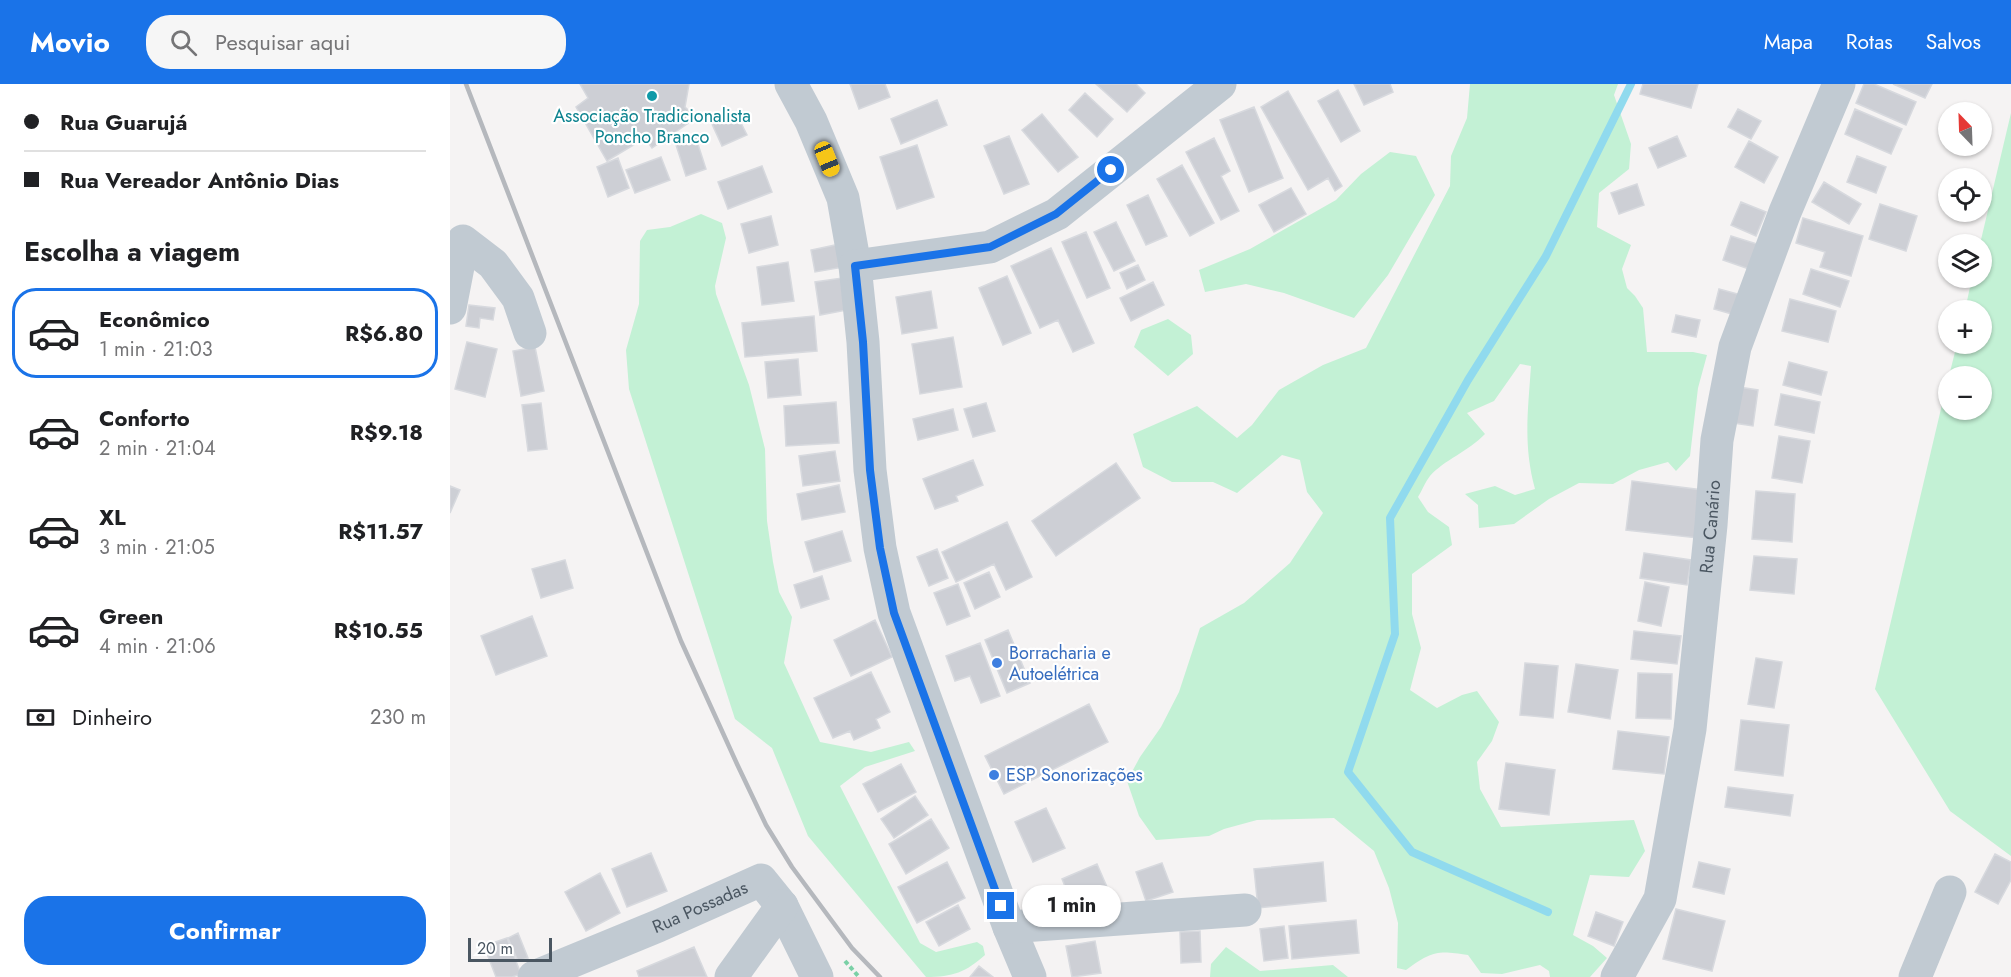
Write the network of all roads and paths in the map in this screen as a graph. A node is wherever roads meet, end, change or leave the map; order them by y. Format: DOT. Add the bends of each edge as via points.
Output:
graph roads {
  1 [pos="790,84"];
  2 [pos="1220,84"];
  3 [pos="1839,84"];
  4 [pos="855,266"];
  5 [pos="450,308"];
  6 [pos="530,333"];
  7 [pos="1950,892"];
  8 [pos="782,906"];
  9 [pos="1245,910"];
  10 [pos="1009,927"];
  11 [pos="534,977"];
  12 [pos="731,977"];
  13 [pos="817,977"];
  14 [pos="1030,977"];
  15 [pos="1617,977"];
  16 [pos="1915,977"];
  1 -- 4 [label="street" via="811,121 843,198"];
  2 -- 4 [label="street" via="1056,214 990,247"];
  3 -- 15 [label="street, Rua Canário" via="1785,212 1735,347 1717,440 1690,729 1660,899"];
  4 -- 10 [label="street" via="870,470 880,548 894,613"];
  5 -- 6 [label="street" via="463,241 493,264 518,298"];
  7 -- 16 [label="street"];
  8 -- 11 [label="street, Rua Possadas" via="760,880"];
  8 -- 12 [label="street"];
  8 -- 13 [label="street, Rua Possadas"];
  9 -- 10 [label="street"];
  10 -- 14 [label="street"];
}
